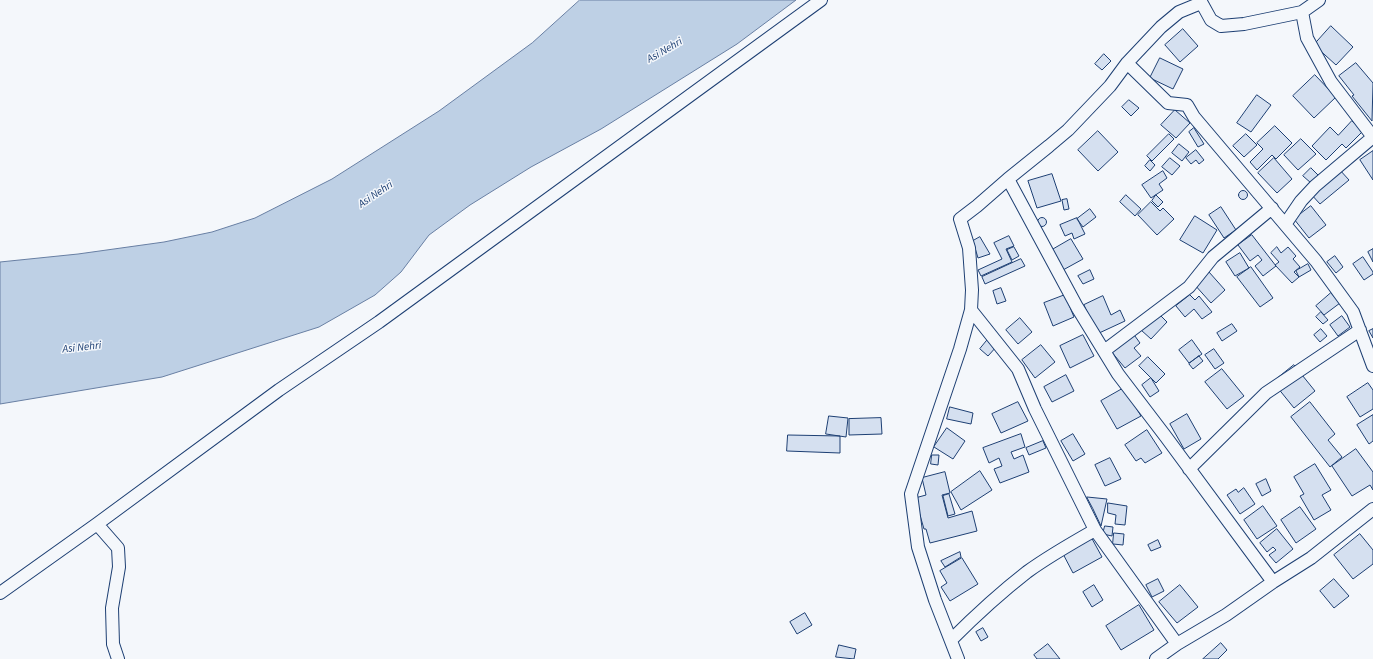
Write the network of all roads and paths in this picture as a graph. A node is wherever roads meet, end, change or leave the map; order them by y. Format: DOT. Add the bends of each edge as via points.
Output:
graph roads {
  1 [pos="821,0"];
  2 [pos="1319,0"];
  3 [pos="1200,1"];
  4 [pos="1302,12"];
  5 [pos="1127,63"];
  6 [pos="1373,137"];
  7 [pos="1008,178"];
  8 [pos="1272,208"];
  9 [pos="1286,224"];
  10 [pos="971,310"];
  11 [pos="1360,330"];
  12 [pos="1104,351"];
  13 [pos="1373,366"];
  14 [pos="1189,469"];
  15 [pos="1373,509"];
  16 [pos="97,524"];
  17 [pos="1095,530"];
  18 [pos="1274,582"];
  19 [pos="0,593"];
  20 [pos="951,640"];
  21 [pos="1177,644"];
  22 [pos="118,659"];
  23 [pos="958,659"];
  24 [pos="1156,659"];
  1 -- 16 [label="street"];
  2 -- 4 [label="street"];
  3 -- 4 [label="street" via="1211,20 1221,26"];
  3 -- 5 [label="street" via="1179,12 1161,27"];
  4 -- 6 [label="street" via="1307,38 1331,82"];
  5 -- 7 [label="street" via="1110,86 1068,130"];
  5 -- 8 [label="street" via="1168,103 1187,105 1194,117"];
  6 -- 9 [label="street" via="1315,186 1301,201"];
  7 -- 10 [label="street" via="960,219 969,248"];
  7 -- 12 [label="street" via="1077,307"];
  8 -- 9 [label="street"];
  8 -- 12 [label="street" via="1213,257 1189,287"];
  9 -- 11 [label="street" via="1316,260 1353,312"];
  10 -- 17 [label="street" via="1018,369"];
  10 -- 20 [label="street" via="911,494 918,548"];
  11 -- 13 [label="street"];
  11 -- 14 [label="street" via="1266,393"];
  12 -- 14 [label="street" via="1118,374"];
  14 -- 18 [label="street"];
  15 -- 18 [label="street" via="1311,558"];
  16 -- 19 [label="street"];
  16 -- 22 [label="street" via="118,548 119,567 112,608 113,644"];
  17 -- 20 [label="street" via="1027,572"];
  17 -- 21 [label="street"];
  18 -- 21 [label="street"];
  20 -- 23 [label="street"];
  21 -- 24 [label="street"];
}
